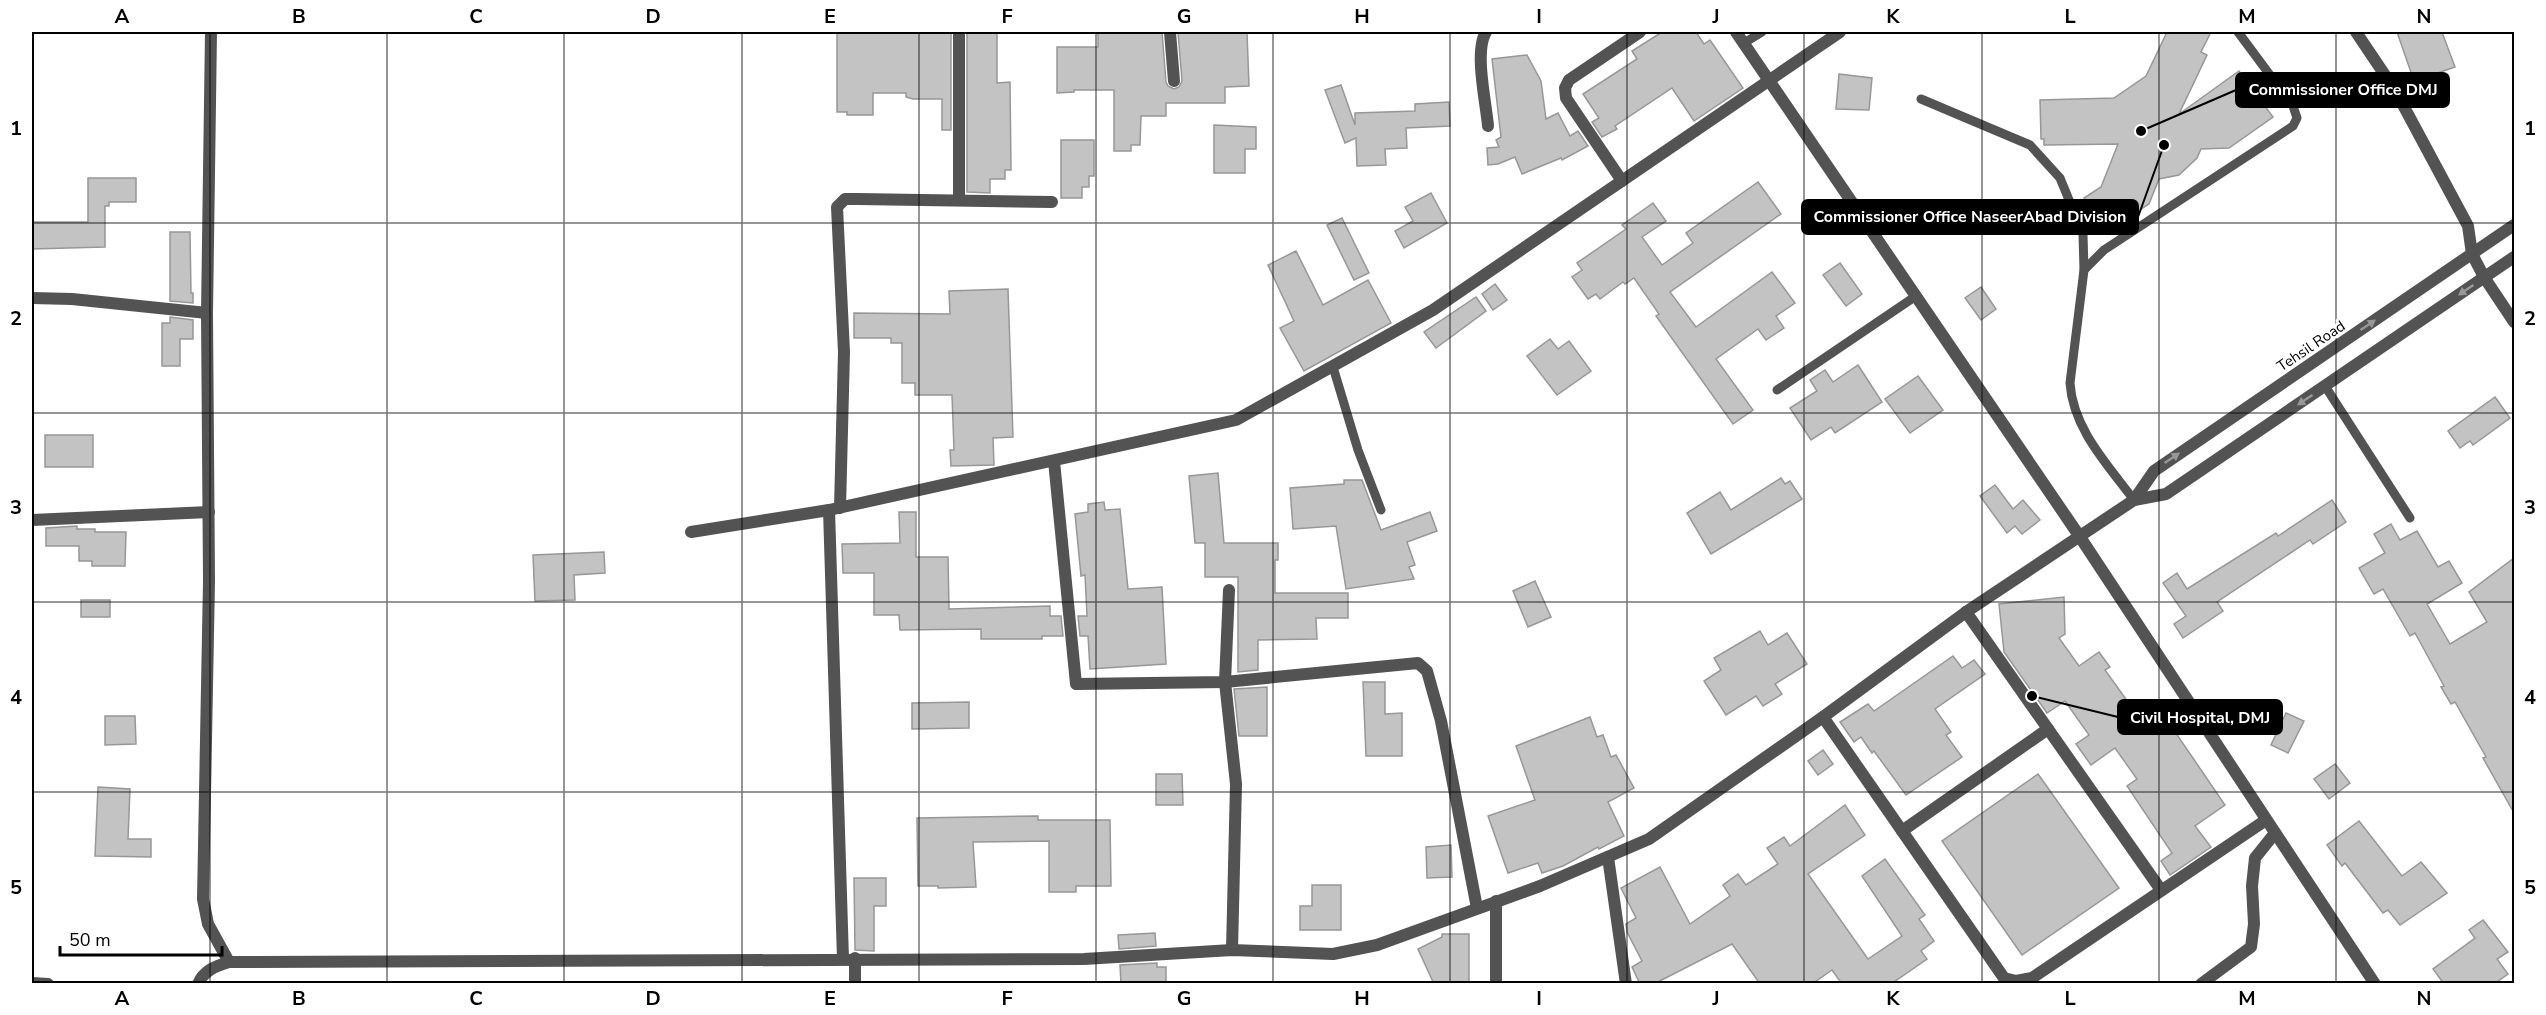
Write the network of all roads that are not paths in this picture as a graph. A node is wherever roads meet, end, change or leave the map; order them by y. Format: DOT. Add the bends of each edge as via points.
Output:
graph roads {
  1 [pos="211,32"];
  2 [pos="959,32"];
  3 [pos="1170,32"];
  4 [pos="1486,32"];
  5 [pos="1640,32"];
  6 [pos="1736,32"];
  7 [pos="1762,32"];
  8 [pos="1840,32"];
  9 [pos="2238,32"];
  10 [pos="2356,32"];
  11 [pos="1744,43"];
  12 [pos="1769,80"];
  13 [pos="1174,81"];
  14 [pos="1921,99"];
  15 [pos="1488,126"];
  16 [pos="1622,181"];
  17 [pos="958,200"];
  18 [pos="1052,202"];
  19 [pos="2514,225"];
  20 [pos="2472,254"];
  21 [pos="2514,257"];
  22 [pos="2084,270"];
  23 [pos="2484,278"];
  24 [pos="1916,296"];
  25 [pos="32,298"];
  26 [pos="207,313"];
  27 [pos="2514,322"];
  28 [pos="1333,367"];
  29 [pos="2325,386"];
  30 [pos="1777,390"];
  31 [pos="1054,461"];
  32 [pos="2133,500"];
  33 [pos="834,509"];
  34 [pos="1381,510"];
  35 [pos="209,512"];
  36 [pos="2410,518"];
  37 [pos="32,520"];
  38 [pos="692,532"];
  39 [pos="2080,537"];
  40 [pos="1229,590"];
  41 [pos="1966,612"];
  42 [pos="1225,682"];
  43 [pos="1823,717"];
  44 [pos="2048,729"];
  45 [pos="2266,820"];
  46 [pos="1902,831"];
  47 [pos="2275,833"];
  48 [pos="1608,857"];
  49 [pos="2161,890"];
  50 [pos="1496,901"];
  51 [pos="1477,908"];
  52 [pos="1232,950"];
  53 [pos="849,958"];
  54 [pos="229,962"];
  55 [pos="32,983"];
  56 [pos="48,984"];
  57 [pos="198,984"];
  58 [pos="855,984"];
  59 [pos="1497,984"];
  60 [pos="1626,984"];
  61 [pos="2201,984"];
  62 [pos="2374,984"];
  1 -- 26 [label="street"];
  2 -- 17 [label="street"];
  3 -- 13 [label="street"];
  4 -- 15 [label="street" via="1481,52"];
  5 -- 16 [label="street" via="1569,80 1565,88 1566,98"];
  6 -- 11 [label="street"];
  7 -- 11 [label="lane"];
  8 -- 12 [label="street"];
  9 -- 22 [label="lane" via="2294,106 2294,126 2104,250"];
  10 -- 20 [label="street" via="2395,90 2468,226"];
  11 -- 12 [label="street"];
  12 -- 16 [label="street"];
  12 -- 24 [label="street"];
  14 -- 22 [label="lane" via="2031,145 2060,178 2083,234"];
  16 -- 28 [label="street" via="1432,310"];
  17 -- 18 [label="street"];
  17 -- 33 [label="street" via="845,199 837,207 844,352"];
  19 -- 20 [label="street, Tehsil Road"];
  20 -- 23 [label="street"];
  32 -- 20 [label="street, Tehsil Road, one-way" via="2154,471"];
  21 -- 23 [label="street"];
  22 -- 32 [label="lane" via="2071,402 2085,434"];
  23 -- 27 [label="street"];
  23 -- 29 [label="street, one-way"];
  24 -- 30 [label="lane"];
  24 -- 39 [label="street"];
  25 -- 26 [label="street"];
  26 -- 35 [label="street"];
  28 -- 31 [label="street" via="1236,420"];
  28 -- 34 [label="lane"];
  29 -- 32 [label="street, one-way" via="2166,494"];
  29 -- 36 [label="lane"];
  31 -- 33 [label="street"];
  31 -- 42 [label="street" via="1076,684"];
  32 -- 39 [label="street"];
  33 -- 38 [label="street"];
  33 -- 53 [label="street"];
  35 -- 37 [label="street"];
  35 -- 54 [label="street" via="204,899 208,924"];
  39 -- 41 [label="street"];
  39 -- 45 [label="street"];
  40 -- 42 [label="street"];
  41 -- 43 [label="street"];
  41 -- 44 [label="street"];
  42 -- 51 [label="street" via="1418,663 1427,671 1441,721"];
  42 -- 52 [label="street" via="1236,784"];
  43 -- 46 [label="street"];
  43 -- 48 [label="street" via="1649,839"];
  44 -- 46 [label="street"];
  44 -- 49 [label="street"];
  45 -- 47 [label="street"];
  45 -- 49 [label="street"];
  46 -- 49 [label="street" via="2004,978 2016,981 2032,978"];
  47 -- 61 [label="street" via="2255,858 2251,947"];
  47 -- 62 [label="street"];
  48 -- 50 [label="street"];
  48 -- 60 [label="street"];
  50 -- 51 [label="street"];
  50 -- 59 [label="street"];
  51 -- 52 [label="street" via="1377,945 1333,954"];
  52 -- 53 [label="street" via="1084,959"];
  53 -- 54 [label="street"];
  53 -- 58 [label="street"];
  54 -- 57 [label="street" via="215,966 201,976"];
  55 -- 56 [label="street"];
}
